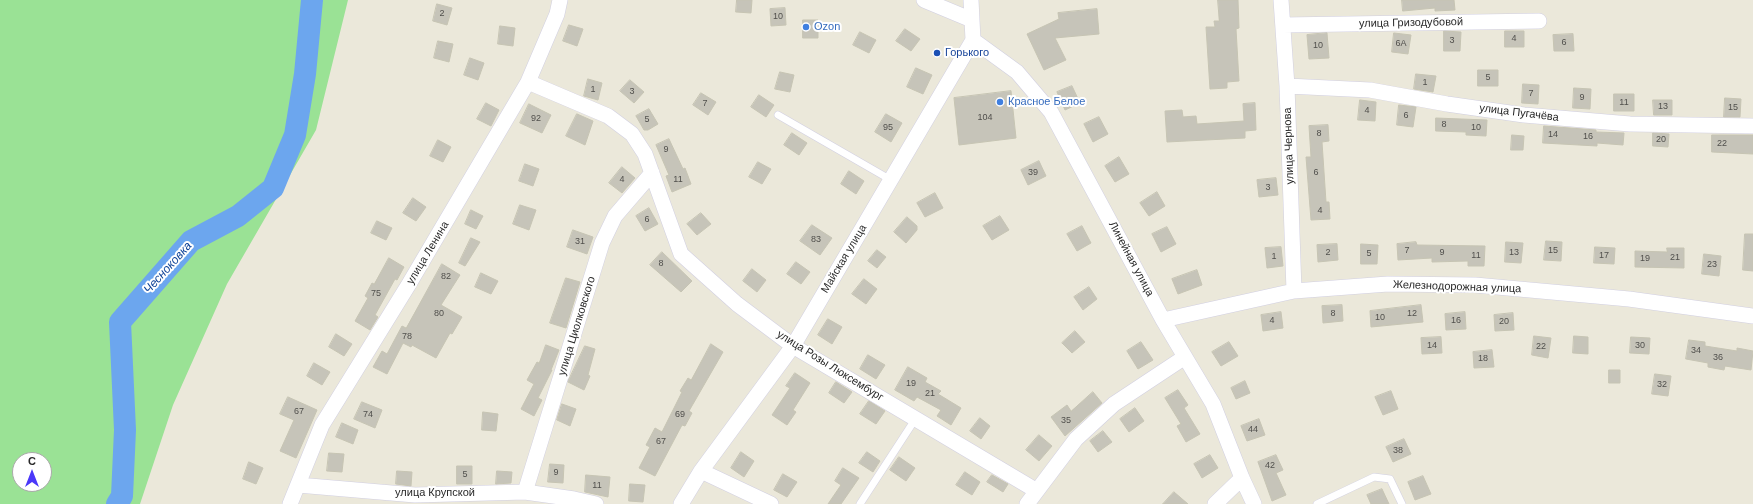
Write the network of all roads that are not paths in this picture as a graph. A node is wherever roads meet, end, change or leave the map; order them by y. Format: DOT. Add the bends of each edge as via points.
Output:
graph roads {
  1 [pos="560,0"];
  2 [pos="924,0"];
  3 [pos="971,0"];
  4 [pos="1281,0"];
  5 [pos="972,20"];
  6 [pos="1539,21"];
  7 [pos="1283,25"];
  8 [pos="973,40"];
  9 [pos="528,82"];
  10 [pos="1287,86"];
  11 [pos="778,115"];
  12 [pos="1753,126"];
  13 [pos="652,173"];
  14 [pos="891,180"];
  15 [pos="1294,291"];
  16 [pos="1753,316"];
  17 [pos="1163,320"];
  18 [pos="793,346"];
  19 [pos="1185,357"];
  20 [pos="916,418"];
  21 [pos="701,471"];
  22 [pos="1242,478"];
  23 [pos="298,485"];
  24 [pos="1037,491"];
  25 [pos="526,492"];
  26 [pos="414,500"];
  27 [pos="290,504"];
  28 [pos="596,504"];
  29 [pos="681,504"];
  30 [pos="771,504"];
  31 [pos="860,504"];
  32 [pos="1027,504"];
  33 [pos="1215,504"];
  34 [pos="1254,504"];
  35 [pos="1317,504"];
  36 [pos="1402,504"];
  1 -- 9 [label="street, улица Ленина" via="557,14"];
  2 -- 5 [label="street"];
  3 -- 5 [label="street"];
  4 -- 7 [label="street, улица Чернова"];
  5 -- 8 [label="street"];
  6 -- 7 [label="street, улица Гризодубовой"];
  7 -- 10 [label="street, улица Чернова"];
  8 -- 14 [label="street, Майская улица"];
  8 -- 17 [label="street, Линейная улица" via="1017,72 1051,112"];
  9 -- 13 [label="street, улица Розы Люксембург" via="608,116 632,134 645,154"];
  9 -- 23 [label="street, улица Ленина" via="322,425"];
  10 -- 12 [label="street, улица Пугачёва" via="1370,90 1524,115 1630,124"];
  10 -- 15 [label="street, улица Чернова"];
  11 -- 14 [label="lane"];
  13 -- 18 [label="street, улица Розы Люксембург" via="681,254 737,304"];
  13 -- 25 [label="street, улица Циолковского" via="615,216 602,243"];
  14 -- 18 [label="street, Майская улица"];
  15 -- 16 [label="street, Железнодорожная улица" via="1388,284 1475,285 1629,298"];
  15 -- 17 [label="street, Железнодорожная улица"];
  17 -- 19 [label="street, Линейная улица"];
  18 -- 20 [label="street, улица Розы Люксембург"];
  18 -- 21 [label="street, Майская улица"];
  19 -- 22 [label="street, Линейная улица" via="1214,404"];
  19 -- 24 [label="street" via="1114,404 1076,439"];
  20 -- 24 [label="street, улица Розы Люксембург"];
  20 -- 31 [label="lane"];
  21 -- 29 [label="street, Майская улица"];
  21 -- 30 [label="street"];
  22 -- 33 [label="street"];
  22 -- 34 [label="street, Линейная улица"];
  23 -- 26 [label="street, улица Крупской"];
  23 -- 27 [label="street, улица Ленина"];
  24 -- 32 [label="street"];
  25 -- 26 [label="street, улица Крупской"];
  25 -- 28 [label="street, улица Крупской" via="574,498"];
  35 -- 36 [label="lane" via="1374,477 1390,479"];
}
